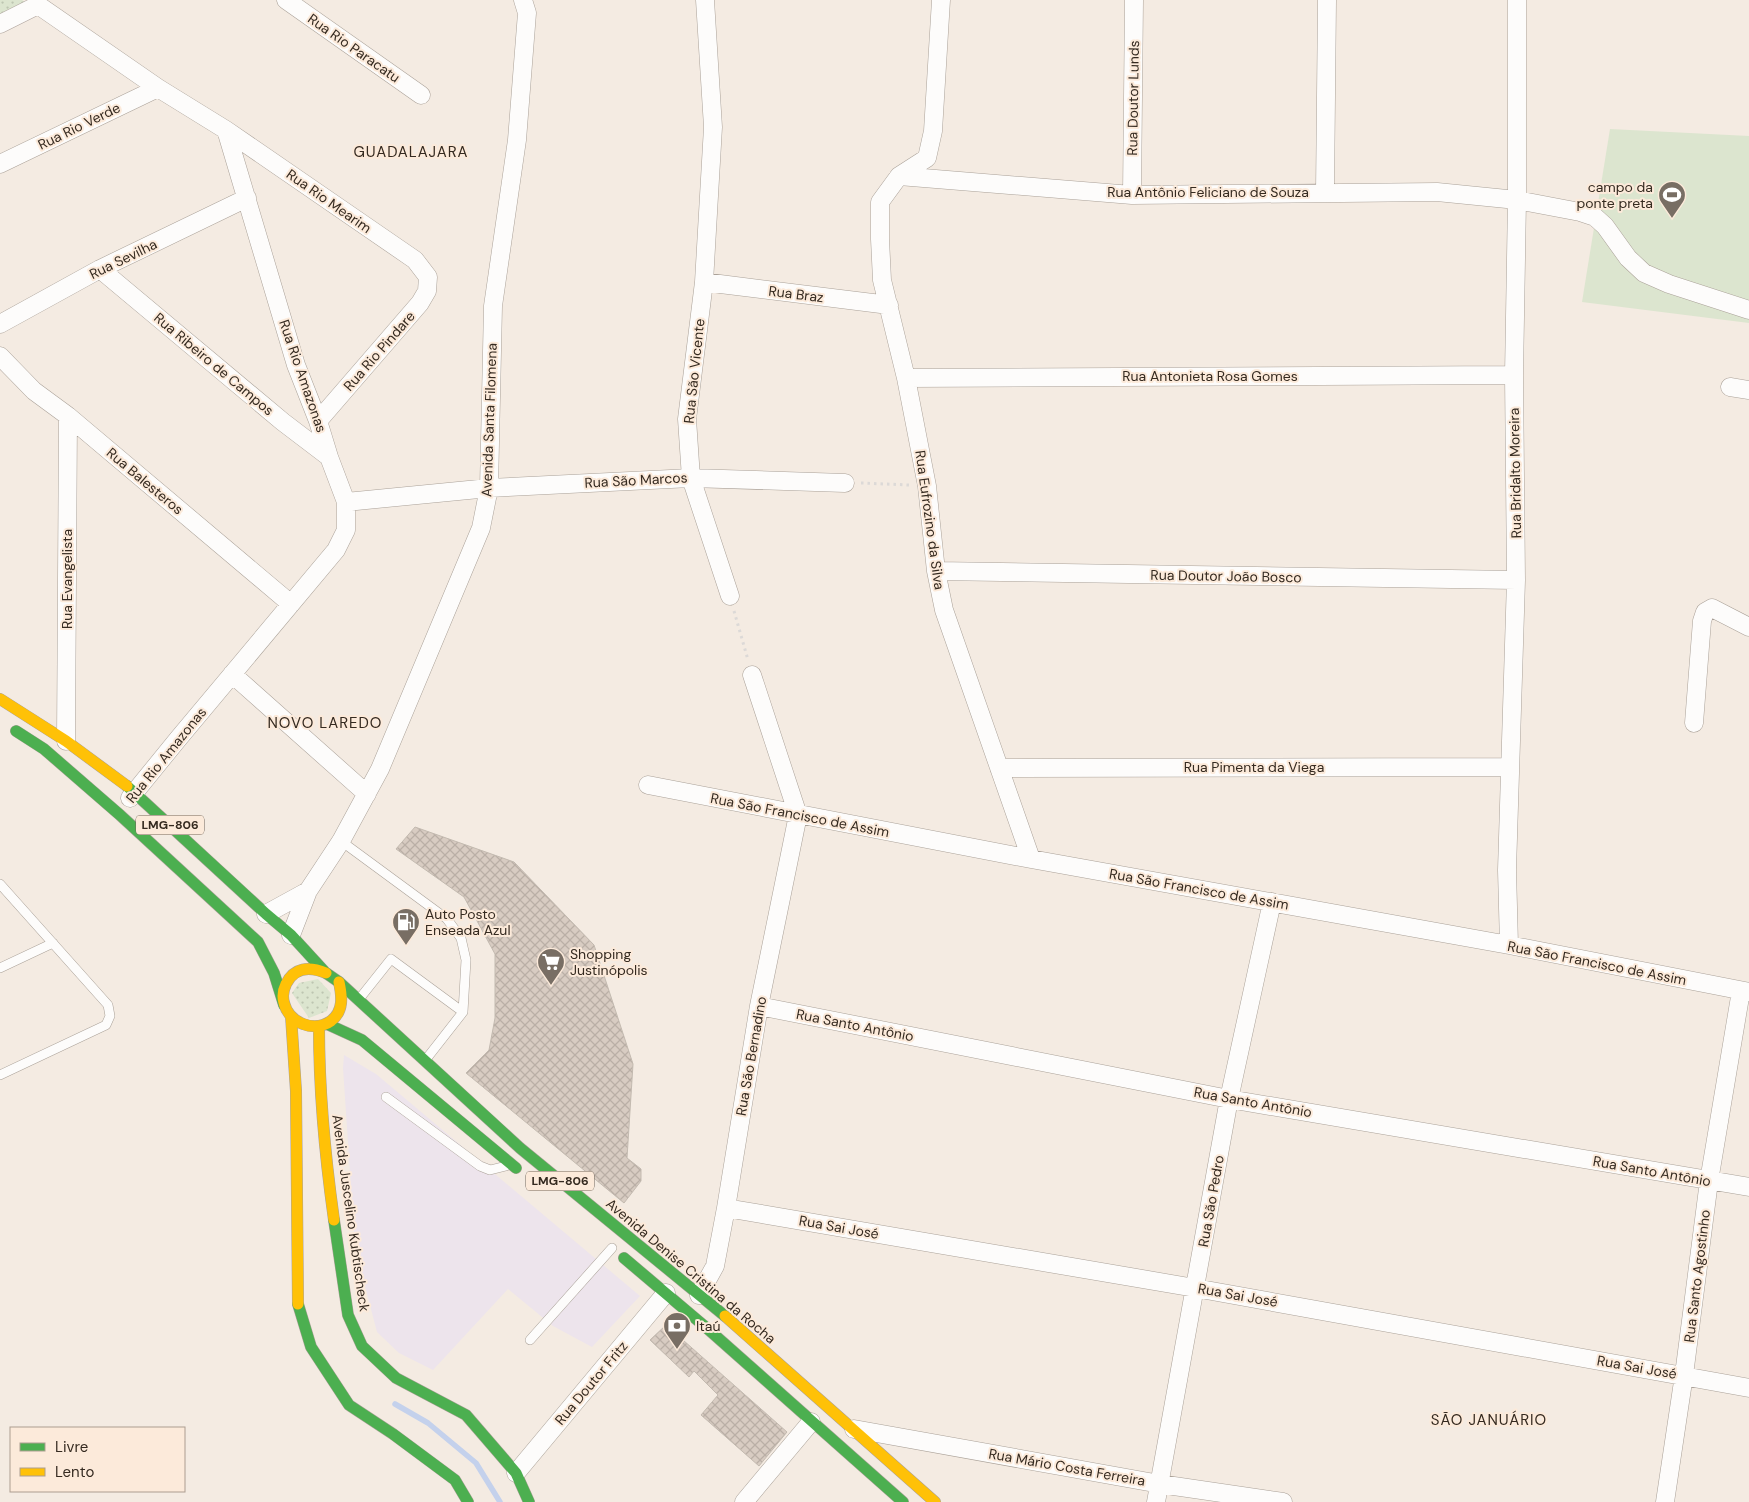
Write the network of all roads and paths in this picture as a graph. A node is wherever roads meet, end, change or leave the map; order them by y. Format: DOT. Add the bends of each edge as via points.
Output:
graph roads {
  1 [pos="286,0"];
  2 [pos="510,0"];
  3 [pos="705,0"];
  4 [pos="942,0"];
  5 [pos="1134,0"];
  6 [pos="1327,0"];
  7 [pos="1517,0"];
  8 [pos="34,3"];
  9 [pos="525,6"];
  10 [pos="0,24"];
  11 [pos="158,88"];
  12 [pos="421,95"];
  13 [pos="226,130"];
  14 [pos="0,164"];
  15 [pos="899,176"];
  16 [pos="1325,192"];
  17 [pos="1132,195"];
  18 [pos="248,198"];
  19 [pos="1517,200"];
  20 [pos="100,269"];
  21 [pos="428,276"];
  22 [pos="704,282"];
  23 [pos="889,305"];
  24 [pos="1749,310"];
  25 [pos="0,324"];
  26 [pos="0,356"];
  27 [pos="1514,375"];
  28 [pos="906,378"];
  29 [pos="1730,387"];
  30 [pos="1749,390"];
  31 [pos="68,416"];
  32 [pos="318,420"];
  33 [pos="330,457"];
  34 [pos="691,478"];
  35 [pos="845,483"];
  36 [pos="928,486"];
  37 [pos="489,488"];
  38 [pos="346,502"];
  39 [pos="936,571"];
  40 [pos="1516,580"];
  41 [pos="730,596"];
  42 [pos="291,604"];
  43 [pos="1749,627"];
  44 [pos="232,674"];
  45 [pos="752,675"];
  46 [pos="0,699"];
  47 [pos="1694,723"];
  48 [pos="7,726"];
  49 [pos="66,741"];
  50 [pos="1510,767"];
  51 [pos="999,768"];
  52 [pos="648,785"];
  53 [pos="134,791"];
  54 [pos="367,794"];
  55 [pos="120,815"];
  56 [pos="798,815"];
  57 [pos="341,841"];
  58 [pos="1031,859"];
  59 [pos="0,884"];
  60 [pos="308,891"];
  61 [pos="1272,902"];
  62 [pos="266,914"];
  63 [pos="291,935"];
  64 [pos="53,942"];
  65 [pos="1509,945"];
  66 [pos="0,968"];
  67 [pos="324,971"];
  68 [pos="340,982"];
  69 [pos="1745,992"];
  70 [pos="359,1000"];
  71 [pos="284,1005"];
  72 [pos="759,1006"];
  73 [pos="462,1012"];
  74 [pos="291,1016"];
  75 [pos="323,1025"];
  76 [pos="416,1069"];
  77 [pos="0,1075"];
  78 [pos="386,1097"];
  79 [pos="1229,1098"];
  80 [pos="511,1164"];
  81 [pos="525,1176"];
  82 [pos="1710,1181"];
  83 [pos="1749,1187"];
  84 [pos="726,1208"];
  85 [pos="608,1245"];
  86 [pos="1195,1288"];
  87 [pos="666,1293"];
  88 [pos="699,1295"];
  89 [pos="530,1340"];
  90 [pos="1684,1375"];
  91 [pos="1749,1388"];
  92 [pos="811,1422"];
  93 [pos="852,1429"];
  94 [pos="516,1472"];
  95 [pos="1160,1484"];
  96 [pos="468,1502"];
  97 [pos="529,1502"];
  98 [pos="744,1502"];
  99 [pos="903,1502"];
  100 [pos="935,1502"];
  101 [pos="1156,1502"];
  102 [pos="1282,1502"];
  103 [pos="1665,1502"];
  1 -- 12 [label="street, Rua Rio Paracatu"];
  2 -- 9 [label="street"];
  3 -- 22 [label="street, Rua São Vicente" via="713,127"];
  4 -- 15 [label="street" via="933,131 928,158"];
  5 -- 17 [label="street, Rua Doutor Lunds"];
  6 -- 16 [label="street"];
  7 -- 19 [label="street, Rua Bridalto Moreira"];
  8 -- 10 [label="street"];
  8 -- 11 [label="street"];
  9 -- 37 [label="street, Avenida Santa Filomena" via="517,140 493,306"];
  11 -- 13 [label="street"];
  11 -- 14 [label="street, Rua Rio Verde"];
  13 -- 18 [label="street, Rua Rio Amazonas"];
  13 -- 21 [label="street, Rua Rio Mearim" via="415,260"];
  15 -- 17 [label="street, Rua Antônio Feliciano de Souza"];
  15 -- 23 [label="street, Rua Eufrozino da Silva" via="880,202 882,280"];
  16 -- 17 [label="street, Rua Antônio Feliciano de Souza"];
  16 -- 19 [label="street, Rua Antônio Feliciano de Souza" via="1437,192"];
  18 -- 20 [label="street, Rua Sevilha"];
  18 -- 32 [label="street, Rua Rio Amazonas" via="296,366"];
  19 -- 24 [label="street, Rua Antônio Feliciano de Souza" via="1595,217 1644,273"];
  19 -- 27 [label="street, Rua Bridalto Moreira"];
  20 -- 25 [label="street, Rua Sevilha"];
  20 -- 33 [label="street, Rua Ribeiro de Campos" via="283,422"];
  21 -- 32 [label="street, Rua Rio Pindare" via="427,291 420,303"];
  22 -- 23 [label="street, Rua Braz"];
  22 -- 34 [label="street, Rua São Vicente" via="687,419"];
  23 -- 28 [label="street, Rua Eufrozino da Silva"];
  26 -- 31 [label="street, Rua Balesteros" via="34,391"];
  27 -- 28 [label="street, Rua Antonieta Rosa Gomes"];
  27 -- 40 [label="street, Rua Bridalto Moreira"];
  28 -- 36 [label="street, Rua Eufrozino da Silva"];
  29 -- 30 [label="street"];
  31 -- 42 [label="street, Rua Balesteros"];
  31 -- 49 [label="street, Rua Evangelista"];
  32 -- 33 [label="street, Rua Rio Amazonas"];
  33 -- 38 [label="street, Rua Rio Amazonas"];
  34 -- 35 [label="street, Rua São Marcos"];
  34 -- 37 [label="street, Rua São Marcos"];
  34 -- 41 [label="street, Rua São Vicente"];
  35 -- 36 [label="path"];
  36 -- 39 [label="street, Rua Eufrozino da Silva"];
  37 -- 38 [label="street, Rua São Marcos"];
  37 -- 54 [label="street, Avenida Santa Filomena" via="481,528"];
  38 -- 42 [label="street, Rua Rio Amazonas" via="346,530 336,550"];
  39 -- 40 [label="street, Rua Doutor João Bosco"];
  39 -- 51 [label="street, Rua Eufrozino da Silva" via="944,610"];
  40 -- 50 [label="street, Rua Bridalto Moreira"];
  41 -- 45 [label="path"];
  42 -- 44 [label="street, Rua Rio Amazonas"];
  43 -- 47 [label="street" via="1712,608 1705,612"];
  44 -- 53 [label="street, Rua Rio Amazonas"];
  44 -- 54 [label="street"];
  45 -- 56 [label="street"];
  46 -- 49 [label="main road, LMG-806"];
  48 -- 55 [label="main road, LMG-806" via="44,749"];
  49 -- 53 [label="main road, LMG-806"];
  50 -- 51 [label="street, Rua Pimenta da Viega"];
  50 -- 65 [label="street, Rua Bridalto Moreira"];
  51 -- 58 [label="street, Rua Eufrozino da Silva"];
  52 -- 56 [label="street, Rua São Francisco de Assim"];
  53 -- 55 [label="street, Rua Rio Amazonas"];
  53 -- 62 [label="main road, LMG-806"];
  54 -- 57 [label="street, Avenida Santa Filomena"];
  55 -- 71 [label="main road, LMG-806" via="258,942 274,973"];
  56 -- 58 [label="street, Rua São Francisco de Assim"];
  56 -- 72 [label="street, Rua São Bernadino"];
  57 -- 60 [label="street, Avenida Santa Filomena"];
  57 -- 73 [label="lane" via="447,919 461,938 466,960"];
  58 -- 61 [label="street, Rua São Francisco de Assim"];
  59 -- 64 [label="lane"];
  60 -- 62 [label="street, Avenida Santa Filomena"];
  60 -- 63 [label="street, Avenida Santa Filomena"];
  61 -- 65 [label="street, Rua São Francisco de Assim"];
  61 -- 79 [label="street, Rua São Pedro"];
  62 -- 63 [label="main road, LMG-806"];
  63 -- 67 [label="main road, LMG-806"];
  64 -- 66 [label="lane"];
  64 -- 77 [label="lane" via="108,1005 110,1016 106,1025"];
  65 -- 69 [label="street, Rua São Francisco de Assim"];
  67 -- 68 [label="main road, LMG-806"];
  67 -- 71 [label="main road" via="305,968 297,972 285,986"];
  68 -- 70 [label="main road, Avenida Denise Cristina da Rocha / LMG-806"];
  68 -- 75 [label="main road" via="343,991 341,1010"];
  69 -- 82 [label="street, Rua Santo Agostinho"];
  70 -- 73 [label="lane" via="391,959"];
  70 -- 76 [label="main road, Avenida Denise Cristina da Rocha / LMG-806"];
  71 -- 74 [label="main road, LMG-806"];
  72 -- 79 [label="street, Rua Santo Antônio"];
  72 -- 84 [label="street, Rua São Bernadino"];
  73 -- 76 [label="lane"];
  74 -- 75 [label="main road, LMG-806" via="309,1026"];
  74 -- 96 [label="main road" via="296,1091 297,1300 311,1347 349,1405 455,1480"];
  75 -- 76 [label="main road, Avenida Denise Cristina da Rocha / LMG-806" via="362,1040"];
  75 -- 94 [label="main road, Avenida Juscelino Kubtischeck" via="319,1071 326,1162 348,1315 362,1346 389,1372 466,1415"];
  76 -- 80 [label="main road, Avenida Denise Cristina da Rocha / LMG-806"];
  76 -- 88 [label="main road, Avenida Denise Cristina da Rocha / LMG-806" via="520,1148"];
  78 -- 80 [label="lane" via="480,1166 490,1170"];
  79 -- 82 [label="street, Rua Santo Antônio"];
  79 -- 86 [label="street, Rua São Pedro"];
  80 -- 81 [label="main road, Avenida Denise Cristina da Rocha / LMG-806"];
  82 -- 83 [label="street, Rua Santo Antônio"];
  82 -- 90 [label="street, Rua Santo Agostinho"];
  84 -- 86 [label="street, Rua Sai José"];
  84 -- 88 [label="street, Rua São Bernadino" via="715,1266"];
  85 -- 87 [label="main road"];
  85 -- 89 [label="lane"];
  86 -- 90 [label="street, Rua Sai José"];
  86 -- 95 [label="street, Rua São Pedro"];
  87 -- 92 [label="main road"];
  87 -- 94 [label="street, Rua Doutor Fritz"];
  88 -- 93 [label="main road, Avenida Denise Cristina da Rocha / LMG-806"];
  90 -- 91 [label="street, Rua Sai José"];
  90 -- 103 [label="street, Rua Santo Agostinho"];
  92 -- 98 [label="street"];
  92 -- 99 [label="main road"];
  93 -- 95 [label="street, Rua Mário Costa Ferreira"];
  93 -- 100 [label="main road, Avenida Denise Cristina da Rocha / LMG-806"];
  94 -- 97 [label="main road, Avenida Juscelino Kubtischeck"];
  95 -- 101 [label="street, Rua São Pedro"];
  95 -- 102 [label="street, Rua Mário Costa Ferreira"];
}
